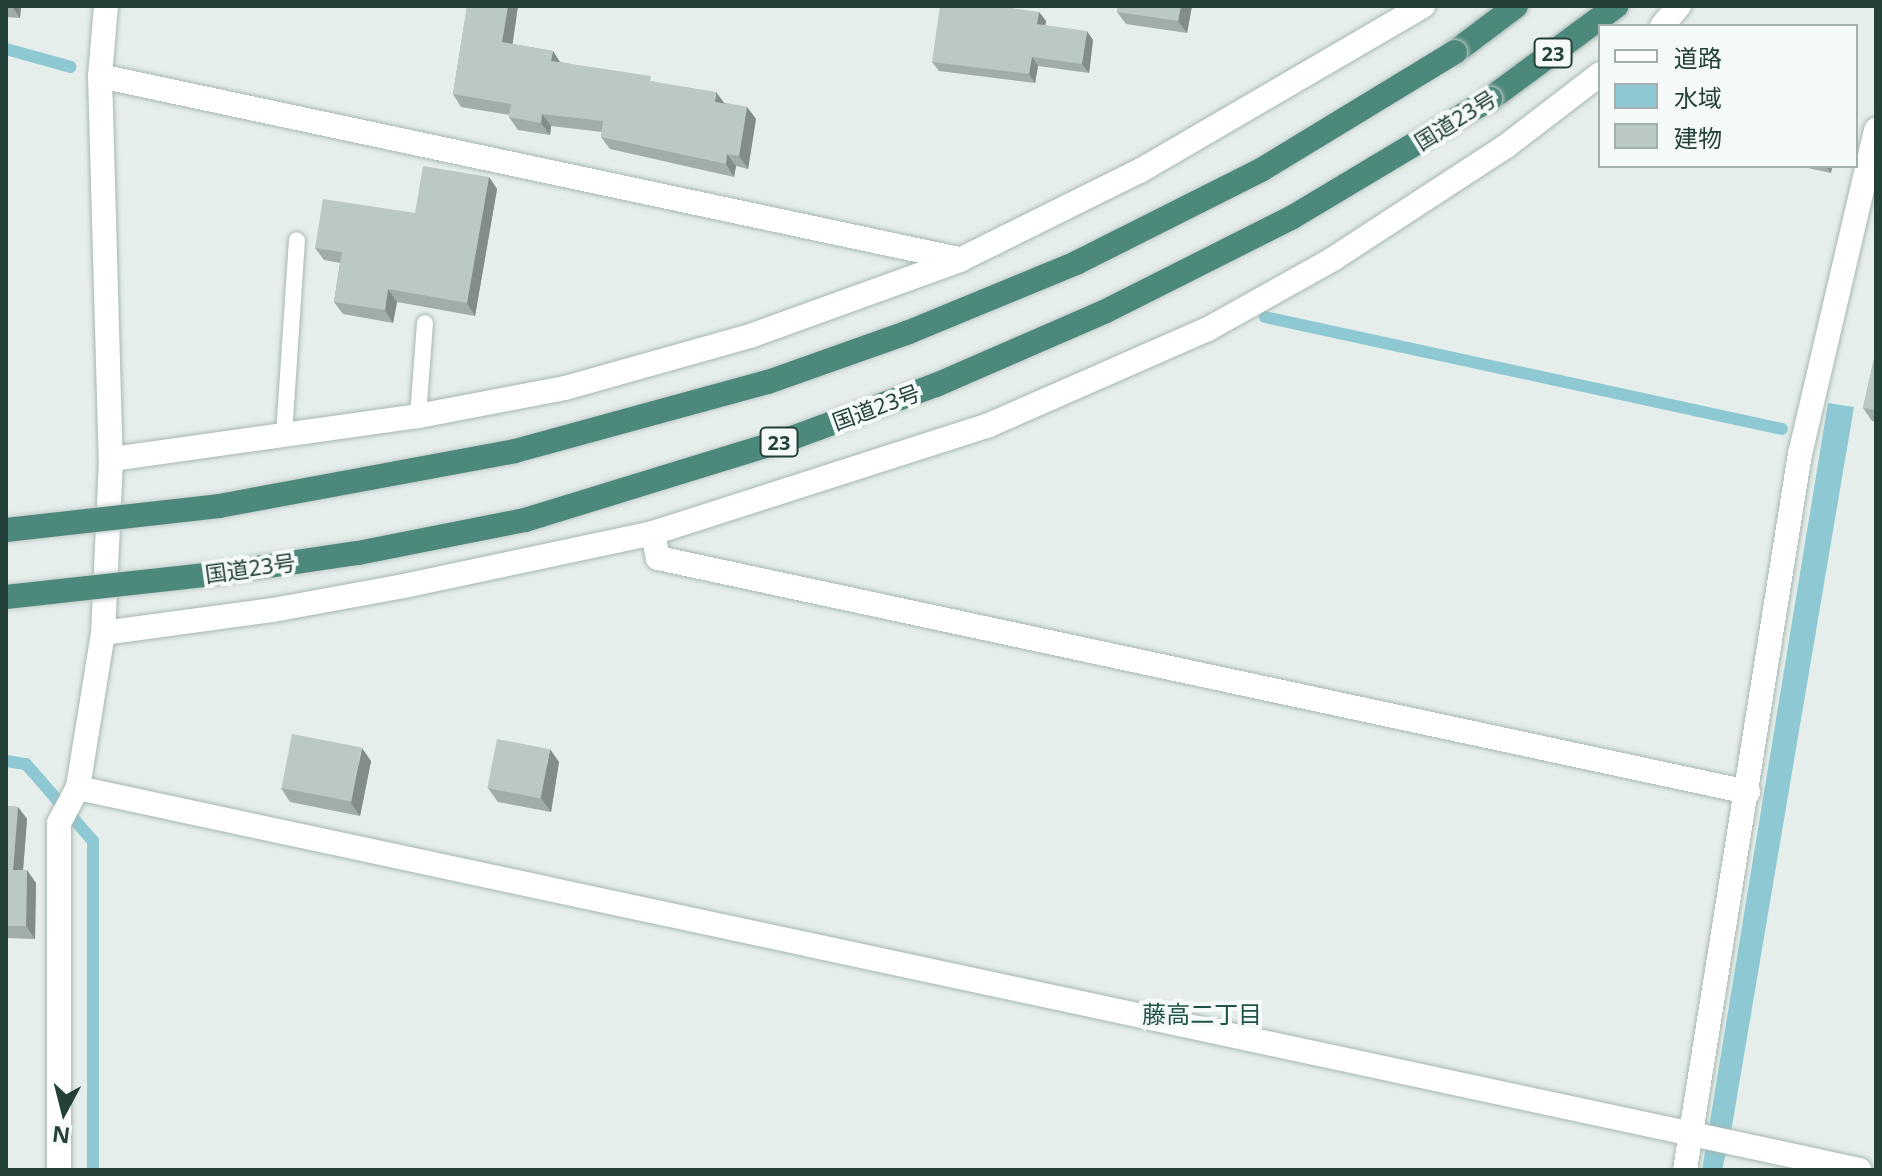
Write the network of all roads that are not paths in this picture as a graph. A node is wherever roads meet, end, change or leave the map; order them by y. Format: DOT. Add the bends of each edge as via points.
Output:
graph roads {
  1 [pos="106,6"];
  2 [pos="1423,6"];
  3 [pos="1516,6"];
  4 [pos="1616,6"];
  5 [pos="1679,6"];
  6 [pos="1664,24"];
  7 [pos="100,76"];
  8 [pos="1598,76"];
  9 [pos="1876,130"];
  10 [pos="297,240"];
  11 [pos="960,260"];
  12 [pos="425,323"];
  13 [pos="418,416"];
  14 [pos="284,435"];
  15 [pos="111,459"];
  16 [pos="6,530"];
  17 [pos="653,533"];
  18 [pos="6,597"];
  19 [pos="103,633"];
  20 [pos="1748,792"];
  21 [pos="75,793"];
  22 [pos="1697,1136"];
  23 [pos="59,1170"];
  24 [pos="1685,1170"];
  25 [pos="1860,1170"];
  1 -- 7 [label="street"];
  2 -- 11 [label="street" via="1139,171"];
  3 -- 16 [label="highway, bridge" via="1455,52 1261,170 1076,263 909,332 768,382 515,451 219,506"];
  4 -- 18 [label="highway, 国道23号 / 23, bridge" via="1490,99 1291,218 1104,312 936,385 789,439 525,520 358,553"];
  5 -- 6 [label="street"];
  7 -- 11 [label="street"];
  7 -- 15 [label="street"];
  8 -- 17 [label="street" via="1492,155 1333,259 1208,329 987,426"];
  9 -- 20 [label="street" via="1800,454"];
  10 -- 14 [label="lane"];
  11 -- 13 [label="street" via="750,336 565,388"];
  12 -- 13 [label="lane"];
  13 -- 14 [label="street"];
  14 -- 15 [label="street"];
  15 -- 19 [label="street"];
  17 -- 19 [label="street" via="273,610"];
  17 -- 20 [label="street" via="658,558"];
  19 -- 21 [label="street"];
  20 -- 22 [label="street"];
  21 -- 22 [label="street"];
  21 -- 23 [label="street" via="59,823"];
  22 -- 24 [label="street"];
  22 -- 25 [label="street"];
}
